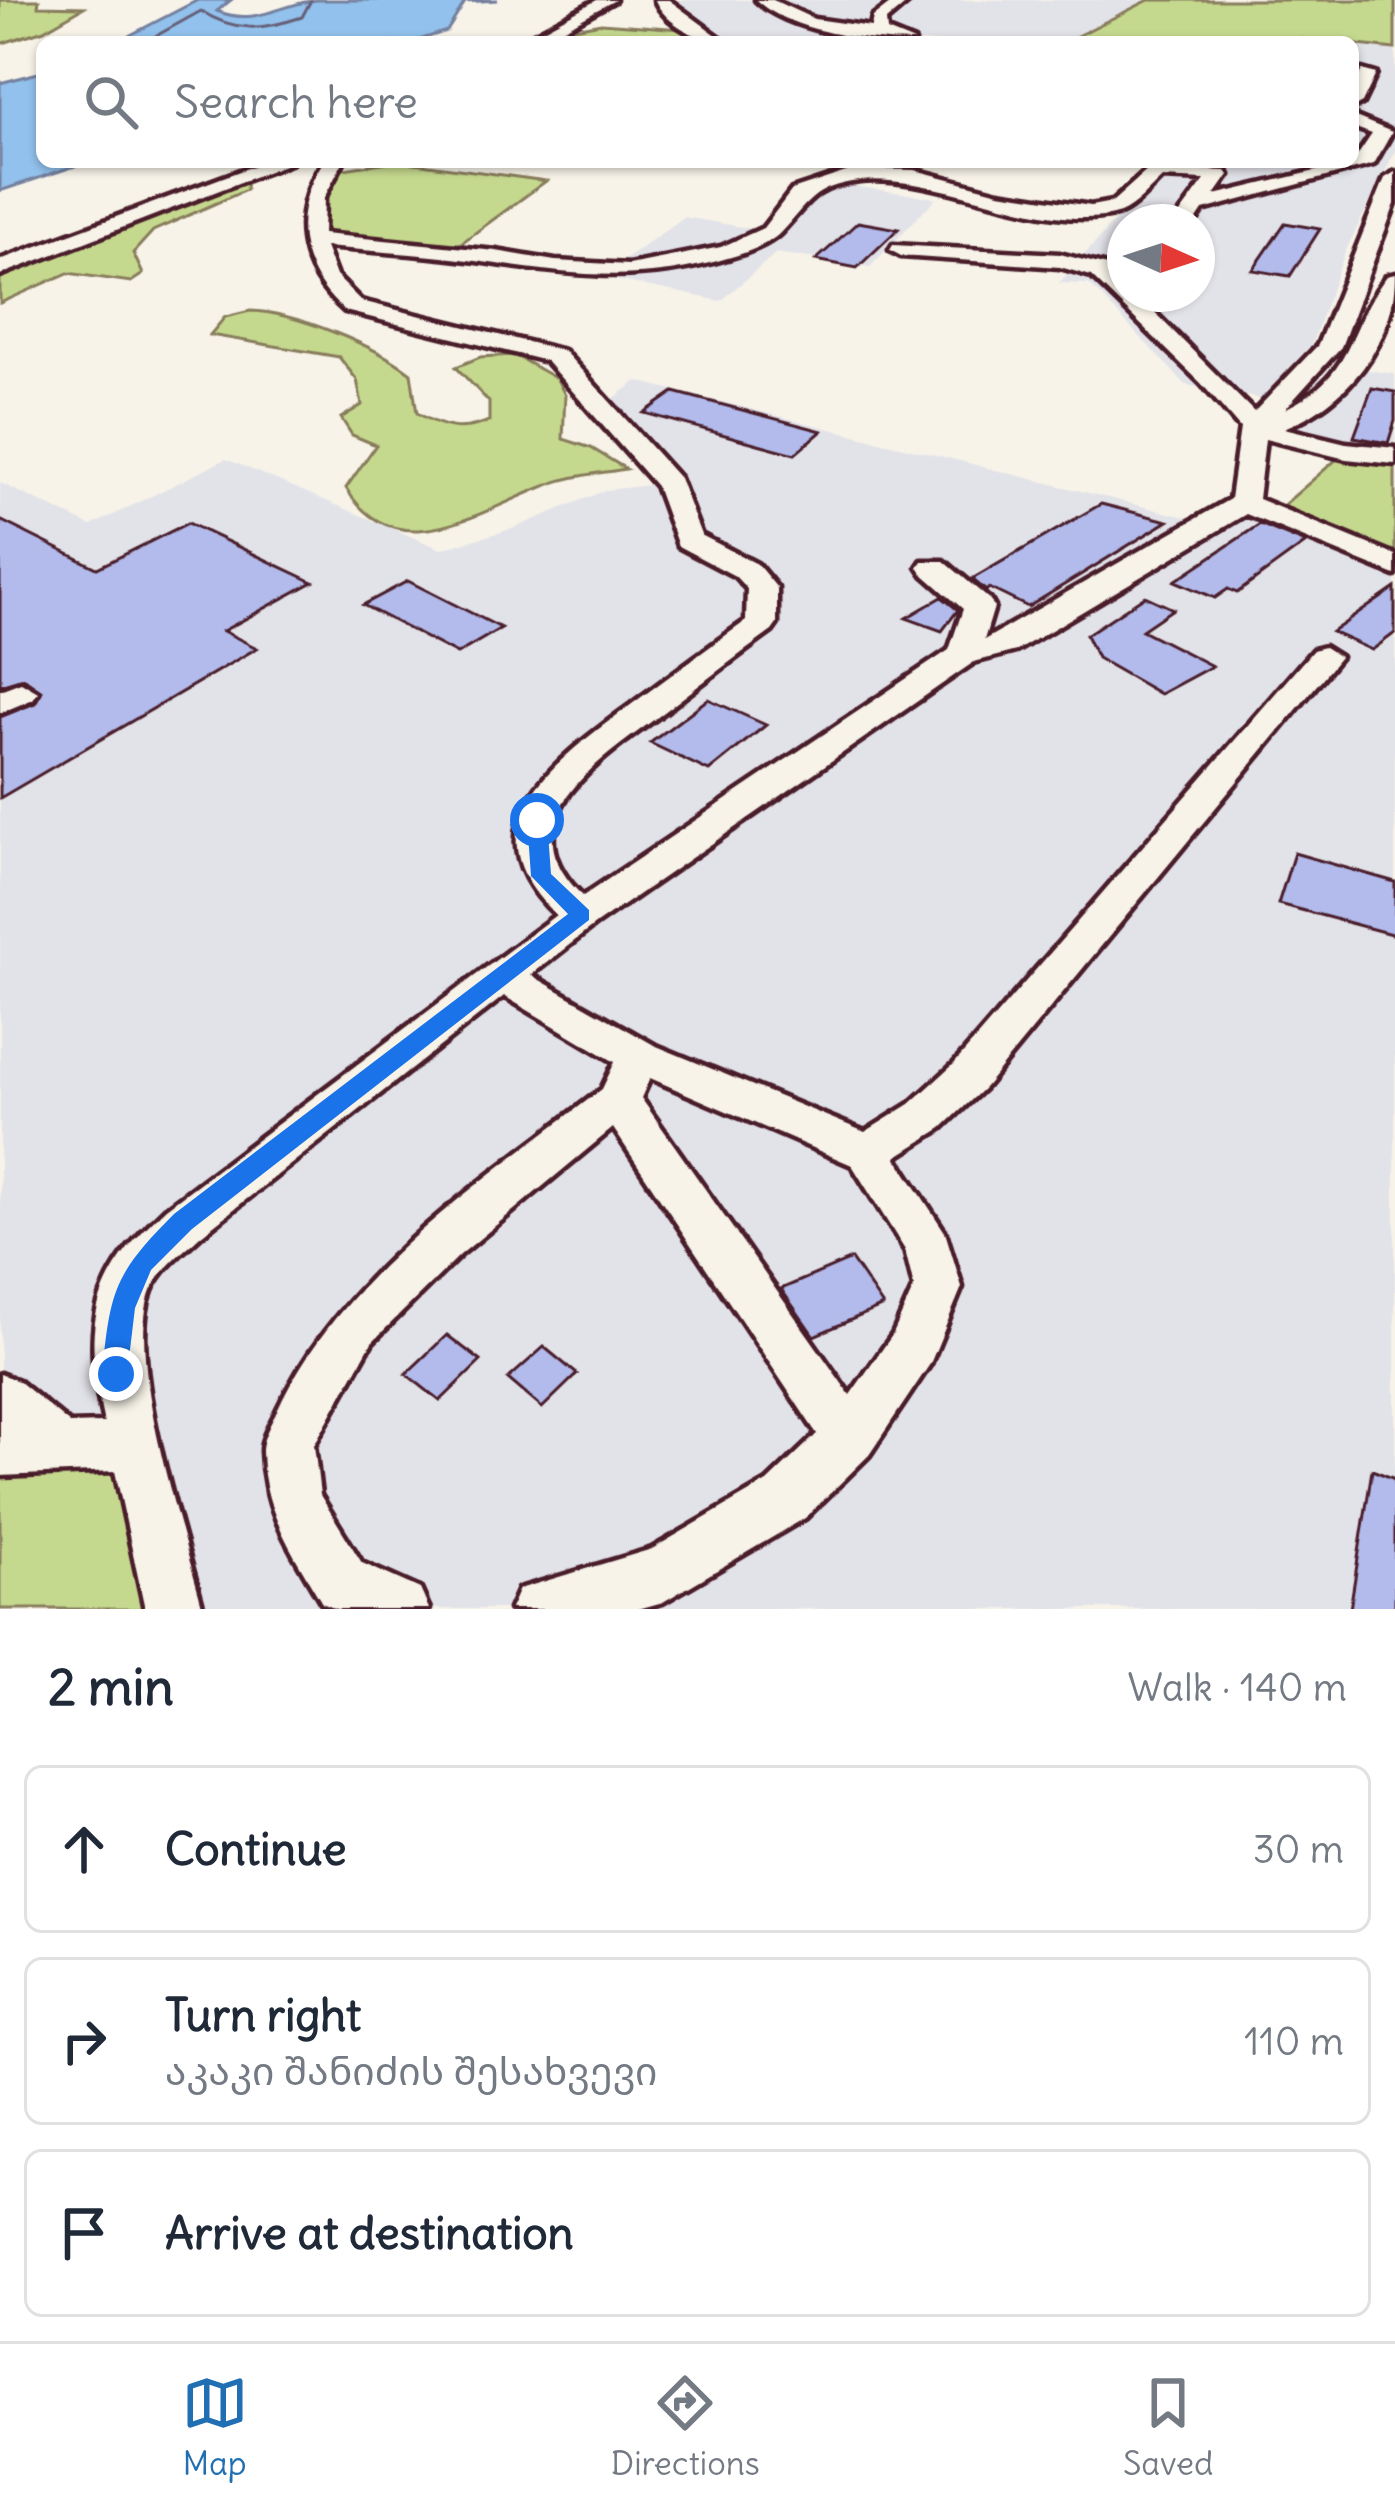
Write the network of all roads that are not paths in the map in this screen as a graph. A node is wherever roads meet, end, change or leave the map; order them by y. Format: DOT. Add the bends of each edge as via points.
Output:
graph roads {
  1 [pos="608,0"];
  2 [pos="662,0"];
  3 [pos="763,0"];
  4 [pos="904,0"];
  5 [pos="880,33"];
  6 [pos="539,36"];
  7 [pos="709,36"];
  8 [pos="889,36"];
  9 [pos="1359,124"];
  10 [pos="1359,162"];
  11 [pos="268,168"];
  12 [pos="312,168"];
  13 [pos="333,168"];
  14 [pos="1341,168"];
  15 [pos="247,177"];
  16 [pos="1395,178"];
  17 [pos="1121,204"];
  18 [pos="1198,204"];
  19 [pos="1215,206"];
  20 [pos="1107,209"];
  21 [pos="310,239"];
  22 [pos="901,250"];
  23 [pos="0,268"];
  24 [pos="1107,277"];
  25 [pos="1394,283"];
  26 [pos="1148,312"];
  27 [pos="1253,428"];
  28 [pos="1395,456"];
  29 [pos="1244,503"];
  30 [pos="1395,566"];
  31 [pos="933,567"];
  32 [pos="963,655"];
  33 [pos="1324,657"];
  34 [pos="581,915"];
  35 [pos="501,976"];
  36 [pos="628,1078"];
  37 [pos="868,1152"];
  38 [pos="0,1397"];
  39 [pos="850,1438"];
  40 [pos="136,1446"];
  41 [pos="60,1449"];
  42 [pos="0,1451"];
  43 [pos="174,1609"];
  44 [pos="400,1609"];
  45 [pos="539,1609"];
  1 -- 6 [label="street"];
  2 -- 7 [label="street"];
  3 -- 5 [label="street" via="797,20"];
  4 -- 5 [label="street" via="878,20"];
  5 -- 8 [label="street"];
  9 -- 10 [label="street" via="1383,132"];
  11 -- 15 [label="street"];
  12 -- 15 [label="street"];
  13 -- 21 [label="street" via="313,208"];
  14 -- 19 [label="street"];
  15 -- 23 [label="street"];
  16 -- 27 [label="street" via="1329,346"];
  17 -- 18 [label="street" via="1157,172 1210,172 1220,178"];
  20 -- 21 [label="street" via="998,198 915,176 855,175 800,194 770,232 728,252 629,272"];
  21 -- 34 [label="street" via="324,282 353,306 555,356 669,484 688,541 746,570 762,588 760,624 552,788 537,820 541,876"];
  22 -- 24 [label="street" via="1060,261"];
  25 -- 27 [label="street" via="1375,307 1358,358 1324,397"];
  26 -- 27 [label="street" via="1231,393"];
  27 -- 28 [label="street"];
  27 -- 29 [label="street"];
  29 -- 30 [label="street"];
  29 -- 32 [label="street" via="1005,644"];
  31 -- 32 [label="street" via="979,607"];
  32 -- 34 [label="street"];
  33 -- 37 [label="street" via="969,1076 926,1116"];
  34 -- 35 [label="street"];
  35 -- 36 [label="street"];
  35 -- 40 [label="street" via="141,1263 122,1308 116,1374"];
  36 -- 37 [label="street"];
  36 -- 39 [label="street"];
  36 -- 44 [label="street" via="354,1327 288,1445 294,1502 342,1583"];
  37 -- 39 [label="street" via="928,1246 938,1287 912,1348"];
  38 -- 41 [label="street"];
  39 -- 45 [label="street" via="786,1501 663,1574"];
  40 -- 41 [label="street"];
  40 -- 43 [label="street"];
  41 -- 42 [label="street"];
}
